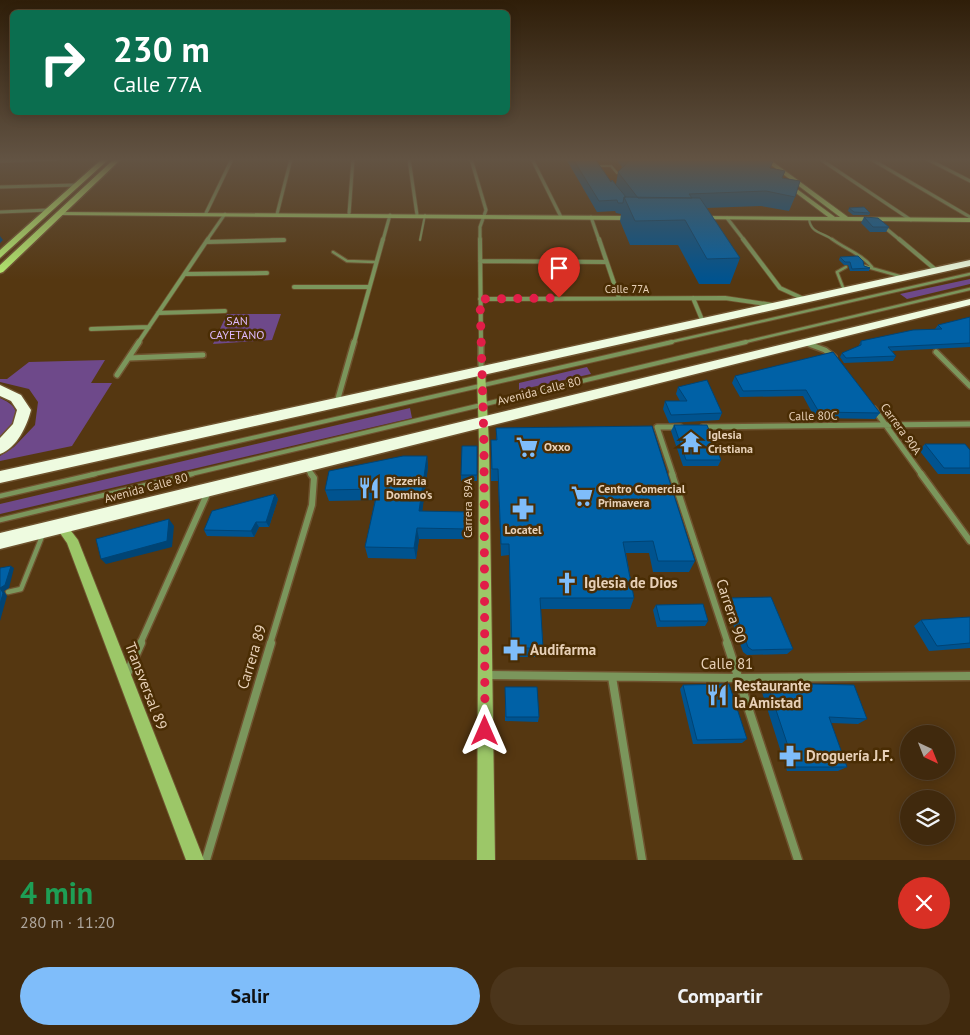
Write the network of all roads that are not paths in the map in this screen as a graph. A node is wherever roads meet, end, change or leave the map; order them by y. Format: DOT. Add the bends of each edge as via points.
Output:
graph roads {
  1 [pos="61,199"];
  2 [pos="75,199"];
  3 [pos="213,199"];
  4 [pos="281,199"];
  5 [pos="350,199"];
  6 [pos="415,199"];
  7 [pos="483,199"];
  8 [pos="552,199"];
  9 [pos="808,199"];
  10 [pos="820,199"];
  11 [pos="880,199"];
  12 [pos="937,199"];
  13 [pos="49,210"];
  14 [pos="629,210"];
  15 [pos="0,212"];
  16 [pos="60,213"];
  17 [pos="206,213"];
  18 [pos="225,214"];
  19 [pos="277,214"];
  20 [pos="349,214"];
  21 [pos="390,215"];
  22 [pos="417,215"];
  23 [pos="425,215"];
  24 [pos="485,216"];
  25 [pos="561,217"];
  26 [pos="591,217"];
  27 [pos="635,218"];
  28 [pos="644,218"];
  29 [pos="690,218"];
  30 [pos="727,218"];
  31 [pos="809,219"];
  32 [pos="834,219"];
  33 [pos="846,219"];
  34 [pos="875,219"];
  35 [pos="970,219"];
  36 [pos="911,220"];
  37 [pos="284,240"];
  38 [pos="420,240"];
  39 [pos="206,242"];
  40 [pos="3,249"];
  41 [pos="333,252"];
  42 [pos="0,255"];
  43 [pos="480,261"];
  44 [pos="375,262"];
  45 [pos="606,262"];
  46 [pos="970,263"];
  47 [pos="864,266"];
  48 [pos="846,267"];
  49 [pos="872,267"];
  50 [pos="0,270"];
  51 [pos="936,270"];
  52 [pos="267,273"];
  53 [pos="185,274"];
  54 [pos="970,274"];
  55 [pos="903,277"];
  56 [pos="368,286"];
  57 [pos="294,287"];
  58 [pos="970,289"];
  59 [pos="844,290"];
  60 [pos="619,298"];
  61 [pos="693,298"];
  62 [pos="480,299"];
  63 [pos="804,299"];
  64 [pos="970,302"];
  65 [pos="773,306"];
  66 [pos="225,311"];
  67 [pos="158,313"];
  68 [pos="702,322"];
  69 [pos="149,327"];
  70 [pos="91,329"];
  71 [pos="803,343"];
  72 [pos="936,352"];
  73 [pos="203,355"];
  74 [pos="129,358"];
  75 [pos="840,365"];
  76 [pos="481,371"];
  77 [pos="117,375"];
  78 [pos="482,386"];
  79 [pos="970,386"];
  80 [pos="0,390"];
  81 [pos="337,402"];
  82 [pos="869,402"];
  83 [pos="483,413"];
  84 [pos="970,424"];
  85 [pos="886,425"];
  86 [pos="687,427"];
  87 [pos="697,427"];
  88 [pos="0,448"];
  89 [pos="304,465"];
  90 [pos="0,477"];
  91 [pos="210,488"];
  92 [pos="0,496"];
  93 [pos="0,520"];
  94 [pos="61,526"];
  95 [pos="44,531"];
  96 [pos="0,541"];
  97 [pos="970,541"];
  98 [pos="8,592"];
  99 [pos="485,675"];
  100 [pos="970,676"];
  101 [pos="612,677"];
  102 [pos="738,678"];
  103 [pos="125,679"];
  104 [pos="195,860"];
  105 [pos="206,860"];
  106 [pos="486,860"];
  107 [pos="642,860"];
  108 [pos="798,860"];
  1 -- 13 [label="main road"];
  2 -- 16 [label="main road"];
  3 -- 17 [label="street"];
  4 -- 19 [label="street"];
  5 -- 20 [label="street"];
  6 -- 22 [label="street"];
  7 -- 24 [label="street, Carrera 89A"];
  8 -- 25 [label="street"];
  9 -- 32 [label="street"];
  10 -- 33 [label="street"];
  11 -- 36 [label="street"];
  12 -- 35 [label="street"];
  13 -- 15 [label="street"];
  13 -- 40 [label="main road"];
  14 -- 27 [label="street"];
  16 -- 17 [label="street"];
  16 -- 50 [label="main road"];
  17 -- 18 [label="street"];
  18 -- 19 [label="street"];
  18 -- 39 [label="street"];
  19 -- 20 [label="street"];
  20 -- 21 [label="street"];
  21 -- 22 [label="street"];
  21 -- 44 [label="street"];
  22 -- 23 [label="street"];
  23 -- 24 [label="street"];
  23 -- 38 [label="lane"];
  24 -- 25 [label="street"];
  24 -- 43 [label="street, Carrera 89A" via="480,227"];
  25 -- 26 [label="street"];
  26 -- 27 [label="street"];
  26 -- 45 [label="street"];
  27 -- 28 [label="street"];
  29 -- 30 [label="street"];
  30 -- 31 [label="street"];
  30 -- 63 [label="street" via="780,288"];
  31 -- 32 [label="street"];
  31 -- 49 [label="lane" via="814,231 866,259"];
  32 -- 33 [label="street"];
  33 -- 34 [label="street"];
  34 -- 36 [label="street"];
  34 -- 51 [label="street"];
  35 -- 36 [label="street"];
  37 -- 39 [label="street"];
  39 -- 53 [label="street"];
  40 -- 42 [label="main road"];
  41 -- 44 [label="lane" via="347,261"];
  43 -- 45 [label="street"];
  43 -- 62 [label="street, Carrera 89A"];
  44 -- 56 [label="street"];
  45 -- 60 [label="street"];
  46 -- 51 [label="highway"];
  47 -- 49 [label="lane"];
  48 -- 59 [label="lane" via="837,272"];
  49 -- 55 [label="lane"];
  51 -- 55 [label="highway"];
  52 -- 53 [label="street"];
  53 -- 67 [label="street"];
  54 -- 78 [label="lane"];
  55 -- 59 [label="highway"];
  56 -- 57 [label="street"];
  56 -- 81 [label="street"];
  58 -- 83 [label="lane"];
  59 -- 63 [label="highway"];
  60 -- 61 [label="street, Calle 77A"];
  60 -- 62 [label="street, Calle 77A"];
  61 -- 65 [label="street, Calle 77A" via="738,299"];
  61 -- 68 [label="street"];
  62 -- 76 [label="street, Carrera 89A"];
  63 -- 65 [label="highway"];
  64 -- 71 [label="highway, Avenida Calle 80"];
  65 -- 68 [label="highway"];
  66 -- 67 [label="street"];
  67 -- 69 [label="street"];
  68 -- 76 [label="highway"];
  69 -- 70 [label="street"];
  69 -- 74 [label="street"];
  71 -- 75 [label="street" via="825,350"];
  71 -- 83 [label="highway, Avenida Calle 80"];
  72 -- 79 [label="street"];
  73 -- 74 [label="street"];
  74 -- 77 [label="street"];
  76 -- 78 [label="street, Carrera 89A"];
  76 -- 81 [label="highway"];
  78 -- 83 [label="street, Carrera 89A"];
  78 -- 92 [label="lane"];
  80 -- 88 [label="highway" via="16,398 24,410 20,426"];
  81 -- 90 [label="highway"];
  82 -- 85 [label="street, Carrera 90A"];
  83 -- 89 [label="highway, Avenida Calle 80"];
  83 -- 93 [label="lane"];
  83 -- 99 [label="street, Carrera 89A"];
  84 -- 85 [label="street, Calle 80C"];
  85 -- 87 [label="street, Calle 80C"];
  85 -- 97 [label="street, Carrera 90A"];
  86 -- 102 [label="street, Carrera 90" via="657,427"];
  89 -- 91 [label="highway, Avenida Calle 80"];
  89 -- 105 [label="street, Carrera 89" via="314,478 312,505"];
  91 -- 94 [label="highway, Avenida Calle 80"];
  91 -- 103 [label="street"];
  94 -- 95 [label="highway, Avenida Calle 80"];
  94 -- 103 [label="street, Transversal 89" via="72,540"];
  95 -- 96 [label="highway, Avenida Calle 80"];
  95 -- 98 [label="lane" via="21,588"];
  99 -- 101 [label="street, Calle 81"];
  99 -- 106 [label="street, Carrera 89A"];
  100 -- 102 [label="street, Calle 81"];
  101 -- 102 [label="street, Calle 81"];
  101 -- 107 [label="street"];
  102 -- 108 [label="street, Carrera 90"];
  103 -- 104 [label="street, Transversal 89"];
}
